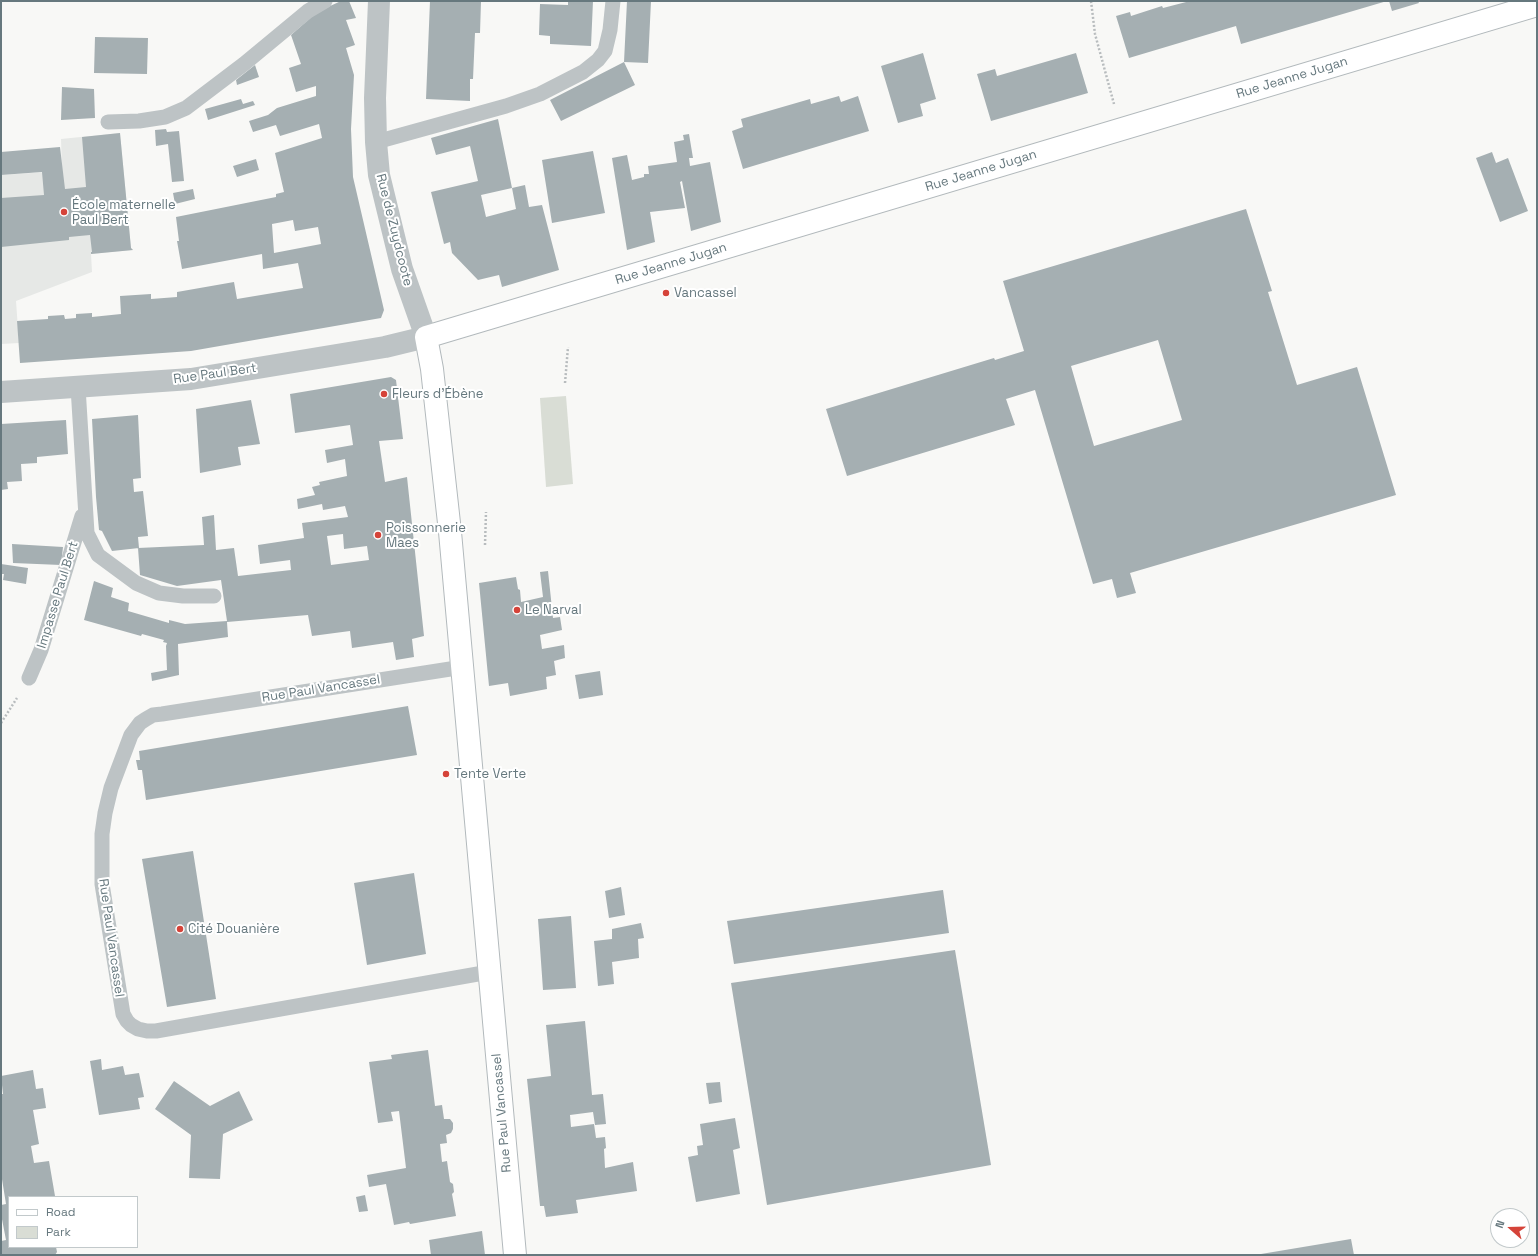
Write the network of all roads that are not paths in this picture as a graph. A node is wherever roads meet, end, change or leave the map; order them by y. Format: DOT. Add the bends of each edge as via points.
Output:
graph roads {
  1 [pos="325,1"];
  2 [pos="379,1"];
  3 [pos="613,1"];
  4 [pos="1537,5"];
  5 [pos="108,122"];
  6 [pos="376,142"];
  7 [pos="426,337"];
  8 [pos="78,387"];
  9 [pos="1,392"];
  10 [pos="84,510"];
  11 [pos="214,596"];
  12 [pos="463,667"];
  13 [pos="29,678"];
  14 [pos="489,972"];
  15 [pos="515,1255"];
  1 -- 5 [label="lane" via="308,11 186,108 165,117"];
  2 -- 6 [label="street, Rue de Zuydcoote"];
  3 -- 6 [label="lane" via="605,51 592,66 578,75 540,94 506,106"];
  4 -- 7 [label="street, Rue Jeanne Jugan"];
  6 -- 7 [label="street, Rue de Zuydcoote" via="379,175 398,256"];
  7 -- 8 [label="street, Rue Paul Bert" via="385,347 198,378"];
  7 -- 12 [label="street, Rue Paul Vancassel" via="435,389"];
  8 -- 9 [label="street, Rue Paul Bert"];
  8 -- 10 [label="lane, Impasse Paul Bert"];
  10 -- 11 [label="lane, Impasse Paul Bert" via="87,533 98,555 136,583 170,595"];
  10 -- 13 [label="lane, Impasse Paul Bert" via="41,650"];
  12 -- 14 [label="street, Rue Paul Vancassel"];
  12 -- 14 [label="lane, Rue Paul Vancassel" via="153,715 146,719 131,735 111,788 102,834 102,884 123,1014 131,1025 146,1031"];
  14 -- 15 [label="street, Rue Paul Vancassel"];
}
